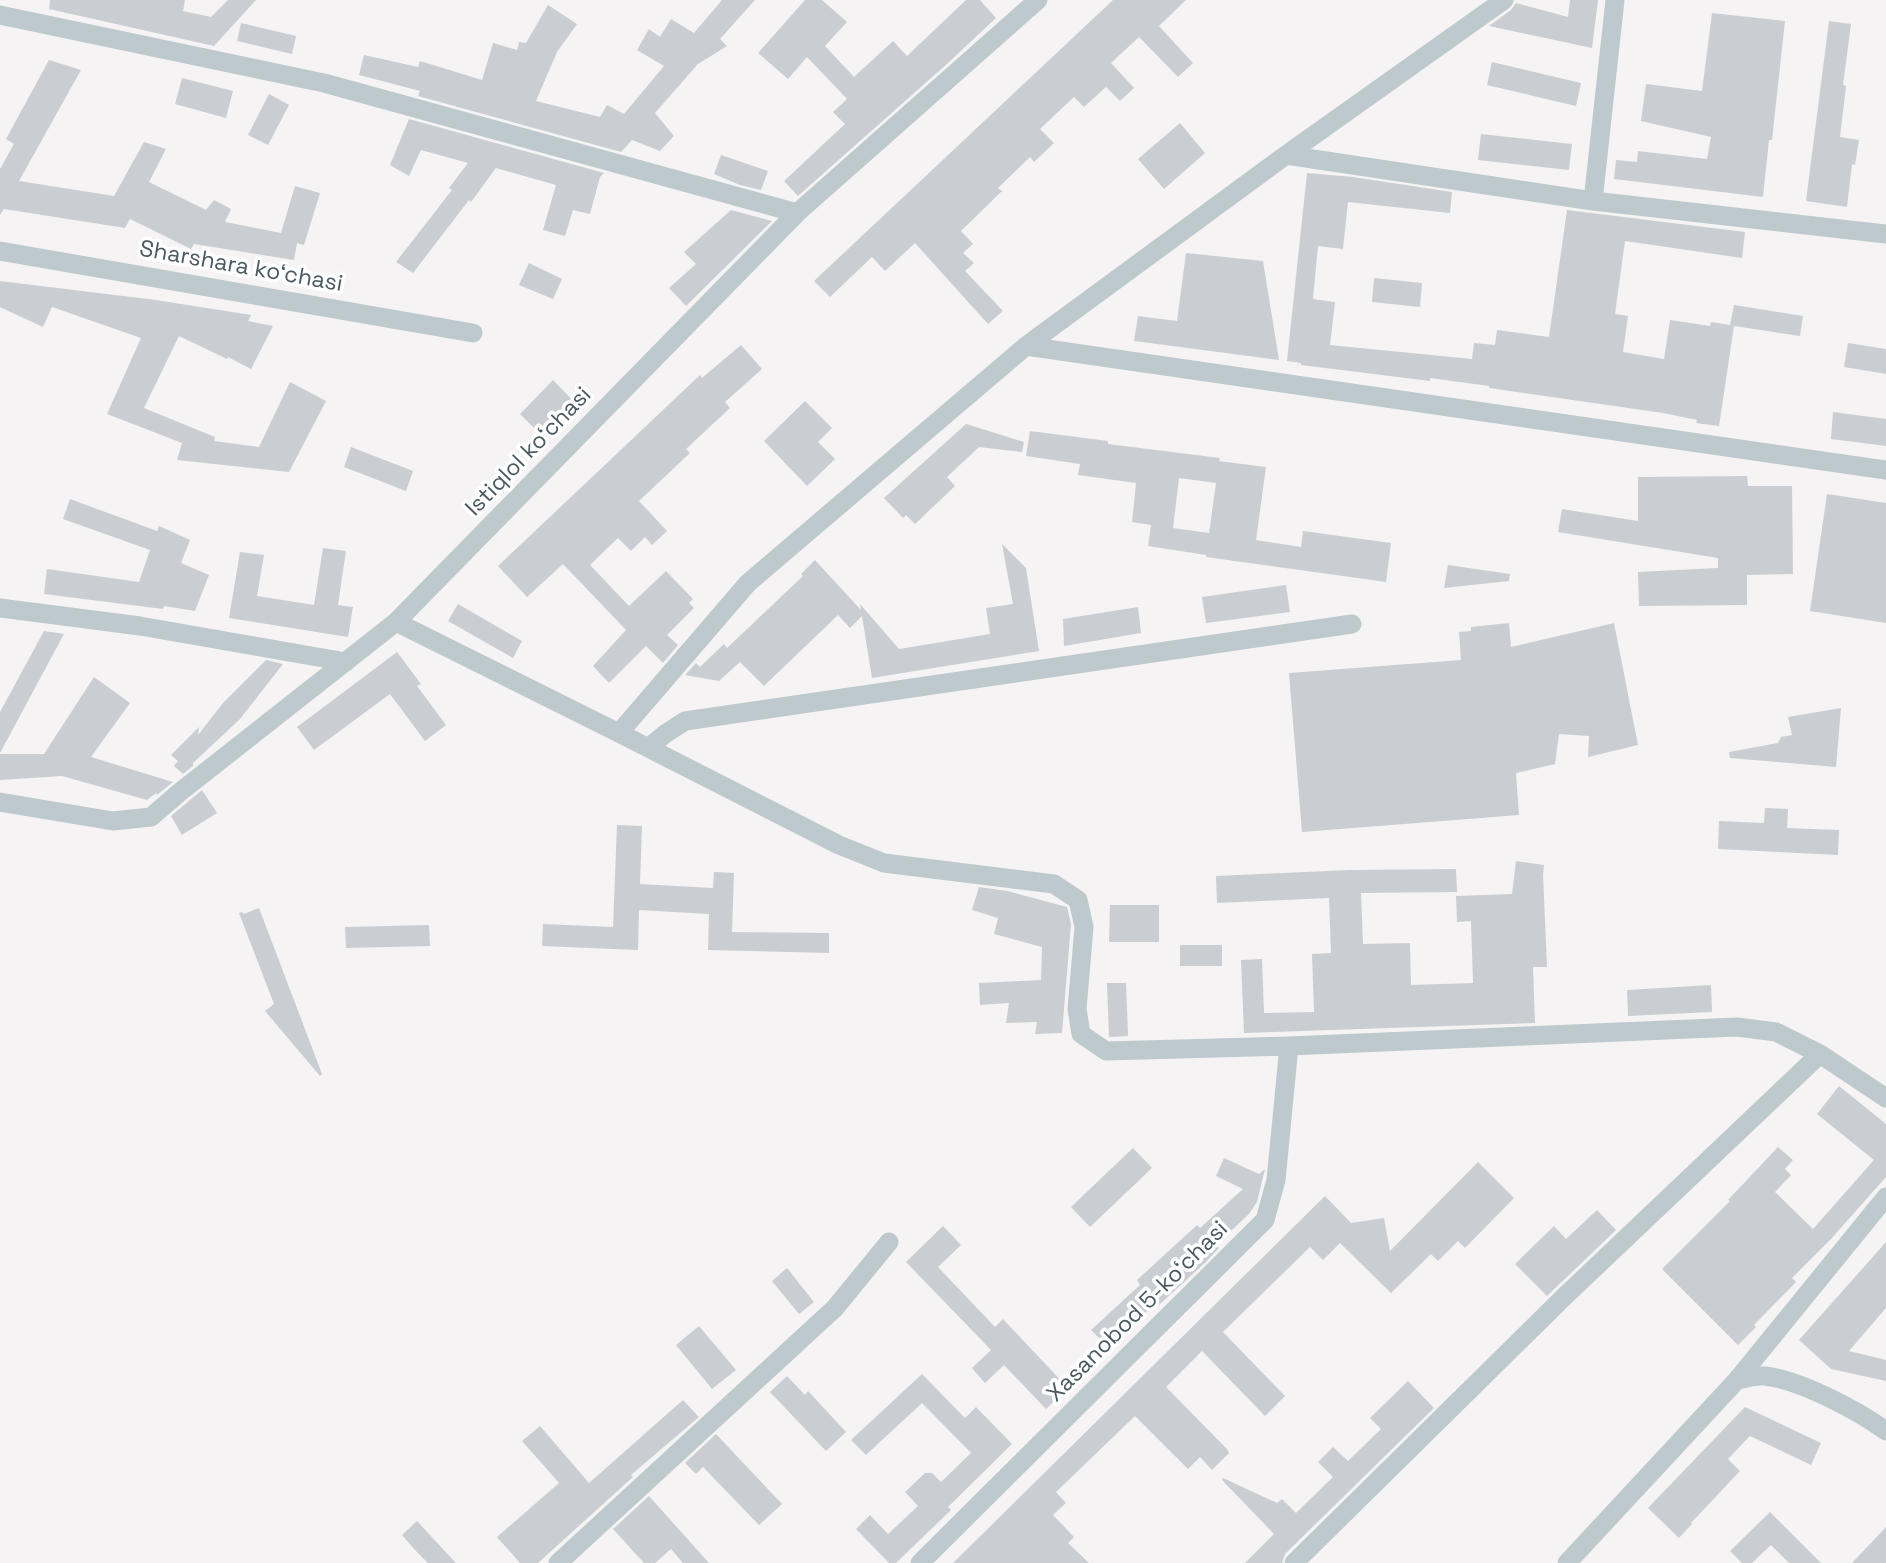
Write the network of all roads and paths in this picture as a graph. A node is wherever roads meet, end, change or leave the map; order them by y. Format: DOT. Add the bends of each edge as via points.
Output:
graph roads {
  1 [pos="1504,0"];
  2 [pos="1615,0"];
  3 [pos="1033,1"];
  4 [pos="0,15"];
  5 [pos="1286,155"];
  6 [pos="1593,201"];
  7 [pos="797,213"];
  8 [pos="1886,234"];
  9 [pos="0,251"];
  10 [pos="473,332"];
  11 [pos="1026,346"];
  12 [pos="1886,470"];
  13 [pos="0,608"];
  14 [pos="396,622"];
  15 [pos="1352,624"];
  16 [pos="346,662"];
  17 [pos="619,733"];
  18 [pos="648,748"];
  19 [pos="0,802"];
  20 [pos="1289,1046"];
  21 [pos="1820,1054"];
  22 [pos="1886,1098"];
  23 [pos="1886,1197"];
  24 [pos="889,1242"];
  25 [pos="1737,1380"];
  26 [pos="1886,1431"];
  27 [pos="558,1563"];
  28 [pos="920,1563"];
  29 [pos="1294,1563"];
  30 [pos="1567,1563"];
  1 -- 5 [label="street"];
  2 -- 6 [label="street"];
  3 -- 7 [label="street, Istiqlol koʻchasi"];
  4 -- 7 [label="street" via="324,83"];
  5 -- 6 [label="street"];
  5 -- 11 [label="street"];
  6 -- 8 [label="street"];
  7 -- 14 [label="street, Istiqlol koʻchasi"];
  9 -- 10 [label="street, Sharshara koʻchasi"];
  11 -- 12 [label="street"];
  11 -- 17 [label="street" via="748,583"];
  13 -- 16 [label="street" via="140,626"];
  14 -- 16 [label="street, Istiqlol koʻchasi"];
  14 -- 17 [label="street"];
  15 -- 18 [label="street" via="685,721"];
  16 -- 19 [label="street, Istiqlol koʻchasi" via="151,817 113,821"];
  17 -- 18 [label="street"];
  18 -- 20 [label="street" via="839,845 884,863 1054,884 1078,900 1084,927 1077,1009 1081,1034 1107,1051"];
  20 -- 21 [label="street" via="1737,1027 1776,1032"];
  20 -- 28 [label="street, Xasanobod 5-koʻchasi" via="1276,1180 1265,1220"];
  21 -- 22 [label="street"];
  21 -- 29 [label="street"];
  23 -- 25 [label="street"];
  24 -- 27 [label="street" via="835,1308"];
  25 -- 26 [label="street" via="1762,1376 1798,1383"];
  25 -- 30 [label="street"];
}
